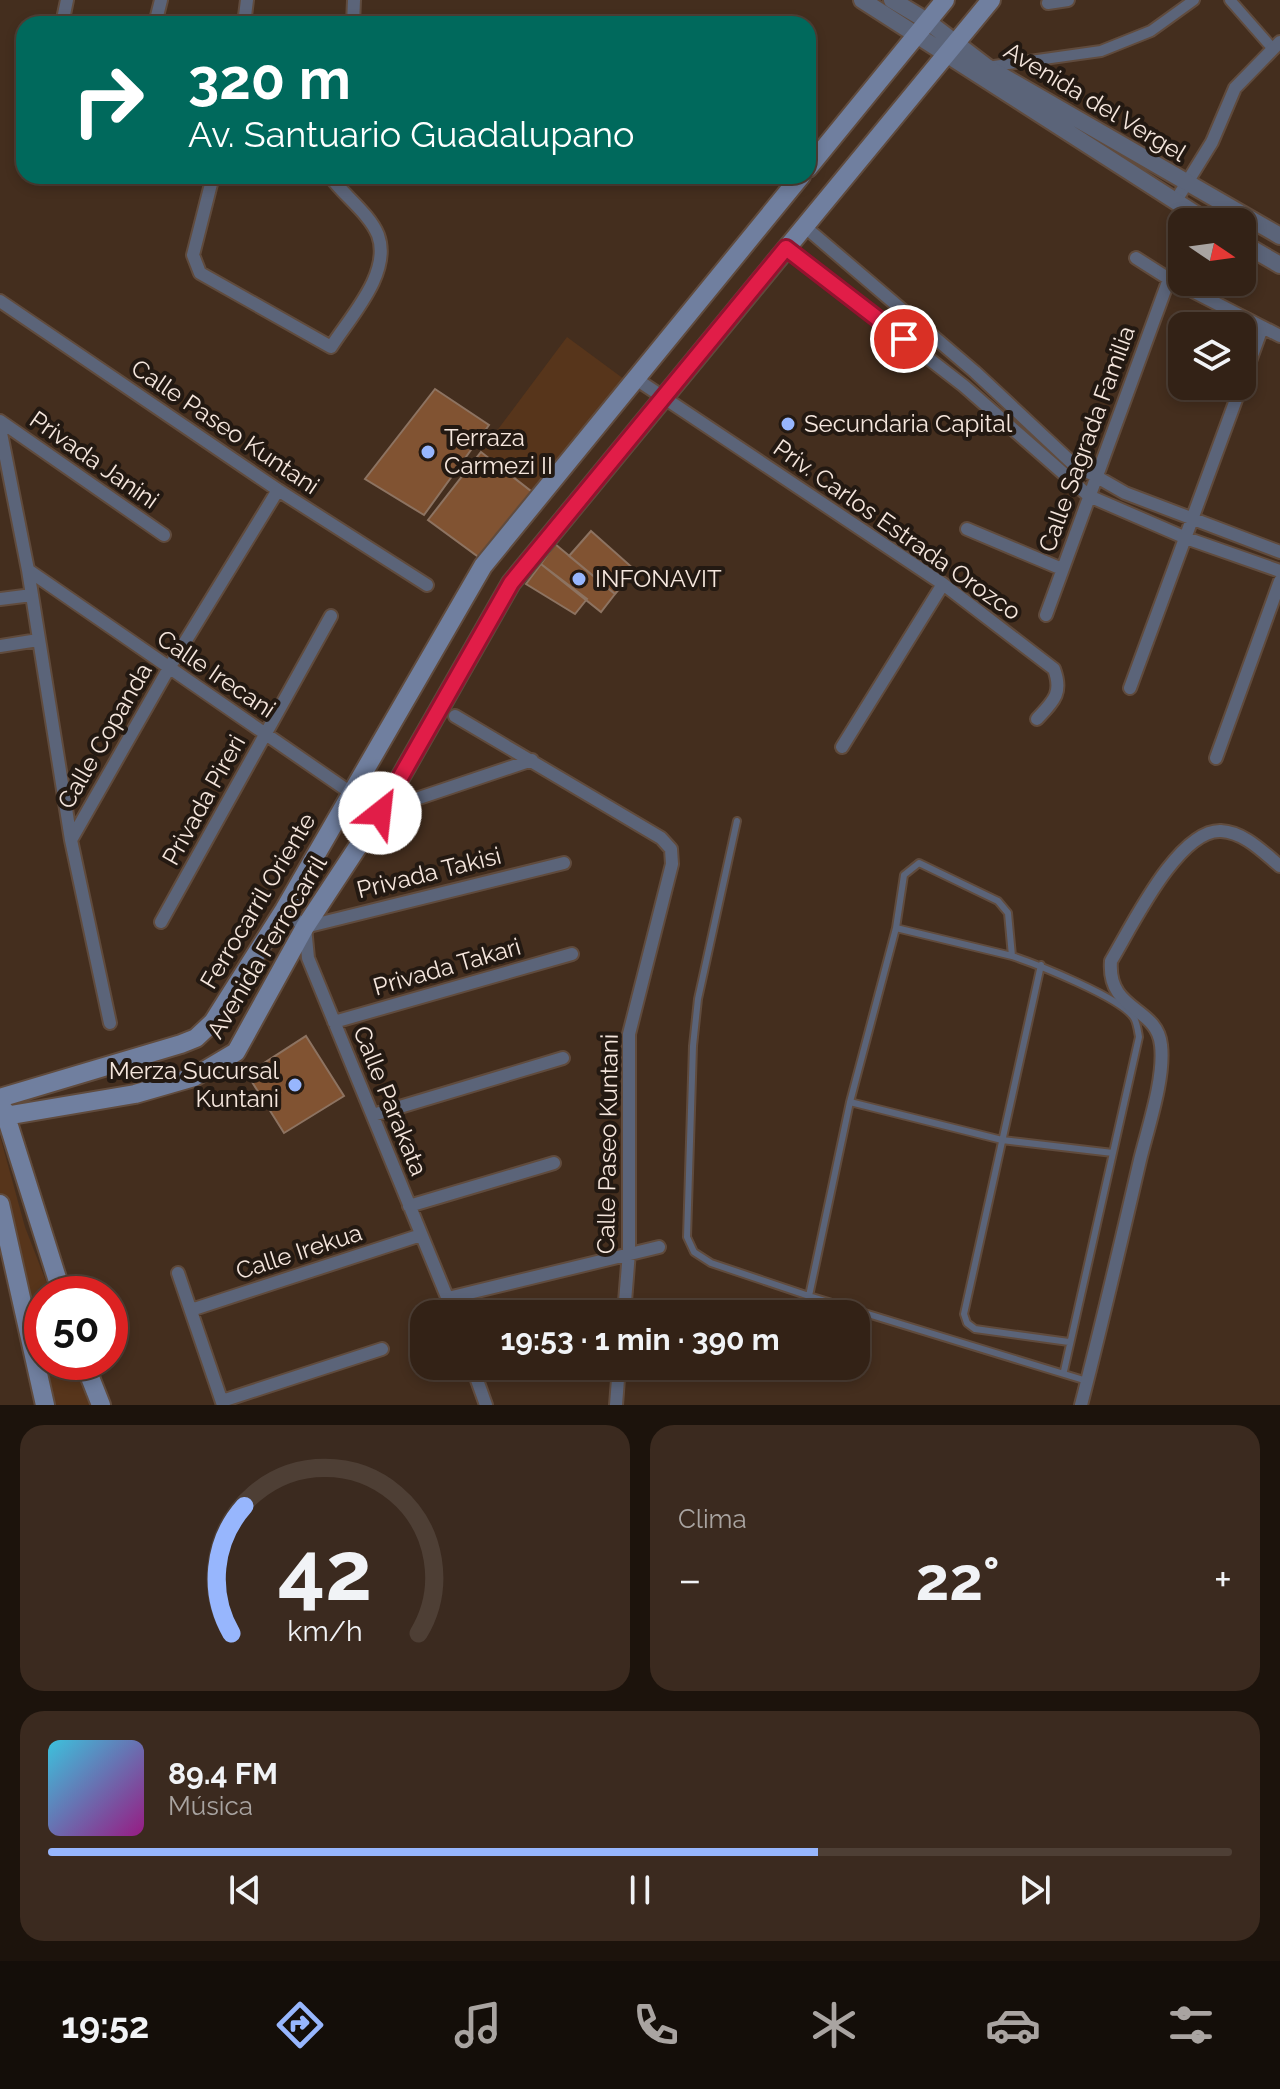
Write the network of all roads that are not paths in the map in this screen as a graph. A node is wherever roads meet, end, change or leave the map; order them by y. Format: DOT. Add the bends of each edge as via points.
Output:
graph roads {
  1 [pos="862,0"];
  2 [pos="892,0"];
  3 [pos="945,0"];
  4 [pos="991,0"];
  5 [pos="1068,0"];
  6 [pos="1194,0"];
  7 [pos="1230,0"];
  8 [pos="1048,3"];
  9 [pos="922,27"];
  10 [pos="950,49"];
  11 [pos="1276,51"];
  12 [pos="987,67"];
  13 [pos="816,158"];
  14 [pos="211,184"];
  15 [pos="337,184"];
  16 [pos="794,184"];
  17 [pos="1186,184"];
  18 [pos="1175,202"];
  19 [pos="1185,208"];
  20 [pos="804,226"];
  21 [pos="1280,236"];
  22 [pos="786,248"];
  23 [pos="1256,251"];
  24 [pos="1136,258"];
  25 [pos="1280,265"];
  26 [pos="1168,278"];
  27 [pos="1168,282"];
  28 [pos="870,283"];
  29 [pos="1201,296"];
  30 [pos="855,300"];
  31 [pos="0,301"];
  32 [pos="1262,328"];
  33 [pos="1280,336"];
  34 [pos="1256,344"];
  35 [pos="975,372"];
  36 [pos="636,379"];
  37 [pos="964,386"];
  38 [pos="663,398"];
  39 [pos="1235,400"];
  40 [pos="0,421"];
  41 [pos="0,428"];
  42 [pos="559,473"];
  43 [pos="1096,477"];
  44 [pos="278,490"];
  45 [pos="582,496"];
  46 [pos="1089,496"];
  47 [pos="1193,519"];
  48 [pos="967,529"];
  49 [pos="164,535"];
  50 [pos="1186,538"];
  51 [pos="1280,552"];
  52 [pos="1062,569"];
  53 [pos="28,570"];
  54 [pos="1280,571"];
  55 [pos="1280,581"];
  56 [pos="943,584"];
  57 [pos="427,585"];
  58 [pos="32,595"];
  59 [pos="0,599"];
  60 [pos="458,608"];
  61 [pos="1046,615"];
  62 [pos="331,616"];
  63 [pos="484,628"];
  64 [pos="38,640"];
  65 [pos="0,646"];
  66 [pos="169,668"];
  67 [pos="1130,688"];
  68 [pos="455,716"];
  69 [pos="1037,719"];
  70 [pos="266,734"];
  71 [pos="842,747"];
  72 [pos="1216,758"];
  73 [pos="532,760"];
  74 [pos="351,792"];
  75 [pos="419,798"];
  76 [pos="380,813"];
  77 [pos="737,821"];
  78 [pos="71,840"];
  79 [pos="564,863"];
  80 [pos="1280,866"];
  81 [pos="284,910"];
  82 [pos="161,922"];
  83 [pos="305,927"];
  84 [pos="896,928"];
  85 [pos="572,954"];
  86 [pos="1012,956"];
  87 [pos="1041,965"];
  88 [pos="334,1022"];
  89 [pos="110,1023"];
  90 [pos="563,1058"];
  91 [pos="124,1059"];
  92 [pos="135,1094"];
  93 [pos="0,1095"];
  94 [pos="850,1102"];
  95 [pos="373,1115"];
  96 [pos="3,1118"];
  97 [pos="1002,1140"];
  98 [pos="1113,1153"];
  99 [pos="554,1163"];
  100 [pos="0,1204"];
  101 [pos="409,1206"];
  102 [pos="421,1235"];
  103 [pos="659,1247"];
  104 [pos="629,1252"];
  105 [pos="178,1273"];
  106 [pos="56,1276"];
  107 [pos="809,1296"];
  108 [pos="448,1298"];
  109 [pos="625,1300"];
  110 [pos="191,1310"];
  111 [pos="1069,1342"];
  112 [pos="382,1349"];
  113 [pos="1064,1371"];
  114 [pos="91,1380"];
  115 [pos="477,1380"];
  116 [pos="618,1380"];
  117 [pos="1087,1381"];
  118 [pos="223,1403"];
  119 [pos="45,1405"];
  120 [pos="101,1405"];
  121 [pos="486,1405"];
  122 [pos="616,1405"];
  123 [pos="1081,1405"];
  1 -- 9 [label="street, Avenida del Vergel"];
  2 -- 9 [label="street, Avenida del Vergel"];
  3 -- 9 [label="main road"];
  4 -- 10 [label="main road, Avenida Ferrocarril"];
  5 -- 8 [label="street"];
  6 -- 12 [label="street" via="1151,31 1101,51"];
  7 -- 11 [label="street"];
  9 -- 10 [label="street, Avenida del Vergel"];
  9 -- 13 [label="main road"];
  10 -- 12 [label="street, Avenida del Vergel"];
  10 -- 18 [label="street, Avenida del Vergel"];
  10 -- 20 [label="main road, Avenida Ferrocarril"];
  11 -- 17 [label="street" via="1235,88 1212,142"];
  12 -- 17 [label="street, Avenida del Vergel"];
  14 -- 15 [label="street" via="193,255 200,273 331,347 377,275 380,259 378,234"];
  16 -- 36 [label="main road, Ferrocarril Oriente"];
  17 -- 18 [label="street"];
  17 -- 21 [label="street, Avenida del Vergel"];
  18 -- 19 [label="street, Avenida del Vergel"];
  20 -- 22 [label="main road, Avenida Ferrocarril"];
  20 -- 28 [label="street"];
  22 -- 30 [label="street"];
  22 -- 38 [label="main road, Avenida Ferrocarril"];
  23 -- 25 [label="street"];
  24 -- 26 [label="street"];
  27 -- 43 [label="street, Calle Sagrada Familia"];
  28 -- 30 [label="street"];
  28 -- 35 [label="street"];
  29 -- 32 [label="street"];
  30 -- 37 [label="street"];
  31 -- 44 [label="street, Calle Paseo Kuntani"];
  32 -- 33 [label="street"];
  32 -- 34 [label="street"];
  35 -- 37 [label="street"];
  35 -- 43 [label="street" via="1071,462"];
  36 -- 38 [label="street"];
  36 -- 42 [label="main road, Ferrocarril Oriente"];
  37 -- 46 [label="street"];
  38 -- 45 [label="main road, Avenida Ferrocarril"];
  38 -- 56 [label="street, Priv. Carlos Estrada Orozco"];
  39 -- 47 [label="street"];
  40 -- 49 [label="street, Privada Janini"];
  41 -- 53 [label="street"];
  42 -- 45 [label="main road"];
  42 -- 60 [label="main road, Ferrocarril Oriente" via="483,566"];
  43 -- 46 [label="street, Calle Sagrada Familia"];
  43 -- 47 [label="street"];
  44 -- 57 [label="street, Calle Paseo Kuntani"];
  44 -- 66 [label="street, Calle Copanda"];
  45 -- 63 [label="main road, Avenida Ferrocarril" via="511,583"];
  46 -- 50 [label="street"];
  46 -- 52 [label="street, Calle Sagrada Familia"];
  47 -- 50 [label="street"];
  47 -- 51 [label="street"];
  48 -- 52 [label="street"];
  50 -- 54 [label="street"];
  50 -- 67 [label="street"];
  52 -- 61 [label="street, Calle Sagrada Familia"];
  53 -- 58 [label="street"];
  53 -- 66 [label="street, Calle Irecani"];
  55 -- 72 [label="street"];
  56 -- 69 [label="street, Priv. Carlos Estrada Orozco" via="1054,669 1060,685 1057,698"];
  56 -- 71 [label="street"];
  58 -- 59 [label="street"];
  58 -- 64 [label="street"];
  60 -- 63 [label="main road"];
  60 -- 74 [label="main road, Ferrocarril Oriente"];
  62 -- 70 [label="street, Privada Pireri"];
  63 -- 76 [label="main road, Avenida Ferrocarril"];
  64 -- 65 [label="street"];
  64 -- 78 [label="street"];
  66 -- 70 [label="street, Calle Irecani"];
  66 -- 78 [label="street, Calle Copanda"];
  68 -- 73 [label="street, Calle Paseo Kuntani"];
  70 -- 74 [label="street, Calle Irecani"];
  70 -- 82 [label="street, Privada Pireri"];
  73 -- 75 [label="street"];
  73 -- 104 [label="street, Calle Paseo Kuntani" via="671,849 672,864 629,1034"];
  74 -- 76 [label="street, Calle Irecani"];
  74 -- 81 [label="main road, Ferrocarril Oriente"];
  76 -- 83 [label="main road, Avenida Ferrocarril"];
  77 -- 107 [label="lane" via="698,999 687,1237 694,1252 711,1263"];
  78 -- 89 [label="street"];
  79 -- 83 [label="street, Privada Takisi"];
  80 -- 117 [label="street" via="1244,837 1220,831 1195,838 1175,859 1111,961 1109,980 1117,994 1155,1026 1161,1045 1155,1097"];
  81 -- 83 [label="street"];
  81 -- 91 [label="main road, Ferrocarril Oriente" via="213,1022 196,1038"];
  83 -- 88 [label="street, Calle Parakata" via="308,958"];
  83 -- 92 [label="main road, Avenida Ferrocarril" via="236,1052 194,1077"];
  84 -- 86 [label="lane"];
  84 -- 86 [label="lane" via="904,875 919,863 998,901 1008,913"];
  84 -- 94 [label="lane"];
  85 -- 88 [label="street, Privada Takari"];
  86 -- 87 [label="lane"];
  87 -- 97 [label="lane"];
  87 -- 98 [label="lane" via="1123,1007 1135,1019 1139,1037"];
  88 -- 95 [label="street, Calle Parakata"];
  90 -- 95 [label="street"];
  91 -- 92 [label="main road"];
  91 -- 93 [label="main road, Ferrocarril Oriente"];
  92 -- 96 [label="main road, Avenida Ferrocarril"];
  93 -- 96 [label="main road"];
  94 -- 97 [label="lane"];
  94 -- 107 [label="lane"];
  95 -- 101 [label="street, Calle Parakata"];
  96 -- 106 [label="main road"];
  97 -- 98 [label="lane"];
  97 -- 111 [label="lane" via="964,1314 975,1329"];
  98 -- 111 [label="lane"];
  99 -- 101 [label="street"];
  100 -- 119 [label="main road"];
  101 -- 102 [label="street, Calle Parakata"];
  102 -- 108 [label="street, Calle Parakata"];
  102 -- 110 [label="street, Calle Irekua"];
  103 -- 104 [label="street"];
  104 -- 108 [label="street"];
  104 -- 109 [label="street, Calle Paseo Kuntani"];
  105 -- 110 [label="street"];
  107 -- 113 [label="lane"];
  110 -- 118 [label="street"];
  111 -- 113 [label="lane"];
  112 -- 118 [label="street"];
  113 -- 117 [label="lane"];
  114 -- 120 [label="main road"];
  115 -- 121 [label="street"];
  116 -- 122 [label="street"];
  117 -- 123 [label="street"];
}
